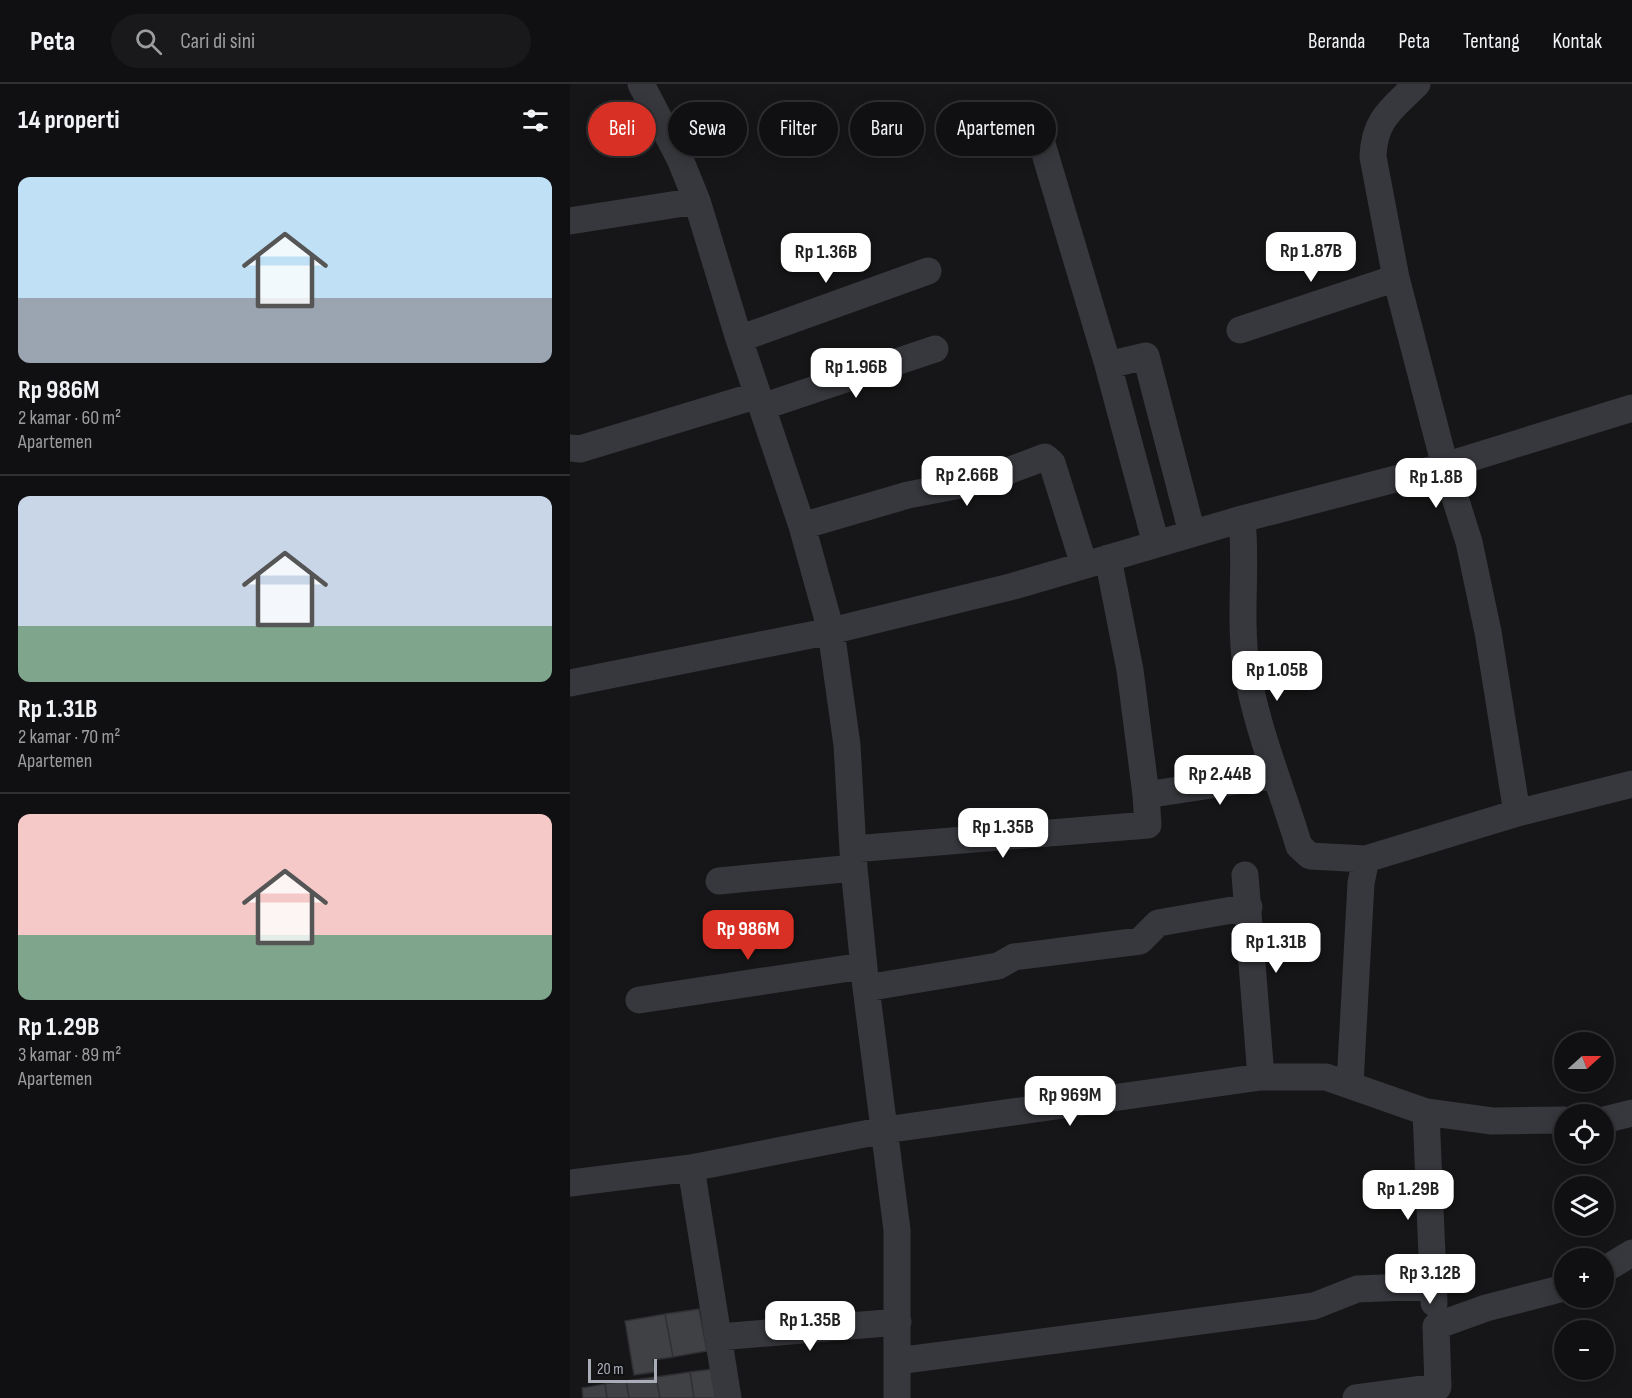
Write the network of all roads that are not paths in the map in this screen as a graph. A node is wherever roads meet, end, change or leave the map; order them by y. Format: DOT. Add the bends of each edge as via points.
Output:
graph roads {
  1 [pos="641,84"];
  2 [pos="1417,84"];
  3 [pos="1046,156"];
  4 [pos="697,201"];
  5 [pos="570,221"];
  6 [pos="928,271"];
  7 [pos="1396,278"];
  8 [pos="1240,330"];
  9 [pos="739,339"];
  10 [pos="935,349"];
  11 [pos="1108,365"];
  12 [pos="760,401"];
  13 [pos="1632,408"];
  14 [pos="570,448"];
  15 [pos="1445,466"];
  16 [pos="1242,519"];
  17 [pos="802,526"];
  18 [pos="1192,533"];
  19 [pos="1156,544"];
  20 [pos="1096,562"];
  21 [pos="831,631"];
  22 [pos="570,683"];
  23 [pos="1275,775"];
  24 [pos="1632,784"];
  25 [pos="1146,795"];
  26 [pos="1517,813"];
  27 [pos="854,858"];
  28 [pos="1366,859"];
  29 [pos="1245,875"];
  30 [pos="719,881"];
  31 [pos="1249,907"];
  32 [pos="864,977"];
  33 [pos="639,1000"];
  34 [pos="1260,1077"];
  35 [pos="1350,1084"];
  36 [pos="1426,1112"];
  37 [pos="1632,1113"];
  38 [pos="1614,1118"];
  39 [pos="1554,1120"];
  40 [pos="885,1130"];
  41 [pos="691,1168"];
  42 [pos="570,1183"];
  43 [pos="1632,1253"];
  44 [pos="1614,1264"];
  45 [pos="1433,1286"];
  46 [pos="1554,1291"];
  47 [pos="898,1322"];
  48 [pos="1436,1326"];
  49 [pos="719,1336"];
  50 [pos="897,1361"];
  51 [pos="728,1398"];
  52 [pos="897,1398"];
  53 [pos="1356,1398"];
  1 -- 4 [label="street"];
  2 -- 7 [label="street" via="1388,112 1373,137 1373,157"];
  3 -- 11 [label="street"];
  4 -- 5 [label="street"];
  4 -- 9 [label="street"];
  6 -- 9 [label="street"];
  7 -- 8 [label="street"];
  7 -- 15 [label="street"];
  9 -- 12 [label="street"];
  10 -- 12 [label="street"];
  11 -- 18 [label="street" via="1146,356"];
  11 -- 19 [label="street"];
  12 -- 14 [label="street" via="580,449"];
  12 -- 17 [label="street"];
  13 -- 15 [label="street"];
  15 -- 16 [label="street"];
  15 -- 26 [label="street" via="1470,542"];
  16 -- 18 [label="street"];
  16 -- 23 [label="street" via="1246,664"];
  17 -- 20 [label="street" via="908,495 981,481 1045,457 1052,464"];
  17 -- 21 [label="street"];
  18 -- 19 [label="street"];
  19 -- 20 [label="street"];
  20 -- 21 [label="street"];
  20 -- 25 [label="street" via="1130,670"];
  21 -- 22 [label="street"];
  21 -- 27 [label="street" via="847,745"];
  23 -- 25 [label="street"];
  23 -- 28 [label="street" via="1301,850 1310,856"];
  24 -- 26 [label="street"];
  25 -- 27 [label="street" via="1148,825"];
  26 -- 28 [label="street"];
  27 -- 30 [label="street"];
  27 -- 32 [label="street"];
  28 -- 35 [label="street" via="1361,883"];
  29 -- 31 [label="street"];
  31 -- 32 [label="street" via="1158,923 1140,941 1014,957 998,966"];
  31 -- 34 [label="street"];
  32 -- 33 [label="street"];
  32 -- 40 [label="street"];
  34 -- 35 [label="street" via="1326,1077"];
  34 -- 40 [label="street"];
  35 -- 36 [label="street"];
  36 -- 39 [label="street" via="1492,1121"];
  36 -- 45 [label="street"];
  37 -- 38 [label="street"];
  40 -- 41 [label="street"];
  40 -- 47 [label="street" via="897,1230"];
  41 -- 42 [label="street"];
  41 -- 49 [label="street"];
  43 -- 44 [label="street"];
  45 -- 48 [label="street"];
  45 -- 50 [label="street" via="1357,1289 1314,1306"];
  46 -- 48 [label="street"];
  47 -- 49 [label="street"];
  47 -- 50 [label="street"];
  48 -- 53 [label="street" via="1438,1387"];
  49 -- 51 [label="street"];
  50 -- 52 [label="street"];
}
